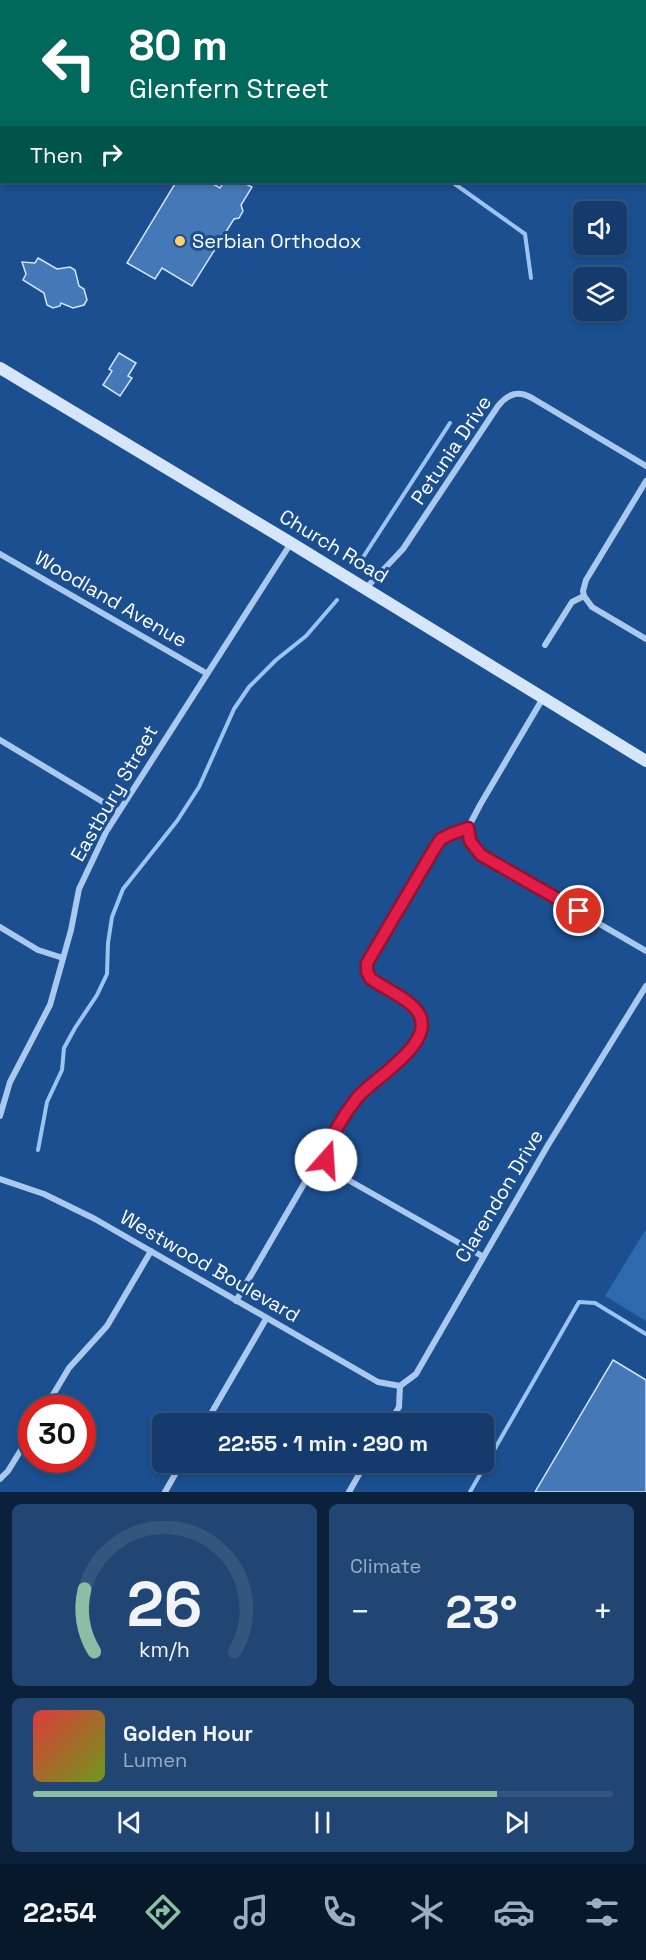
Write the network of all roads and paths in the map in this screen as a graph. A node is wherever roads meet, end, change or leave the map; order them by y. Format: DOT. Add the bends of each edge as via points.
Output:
graph roads {
  1 [pos="0,369"];
  2 [pos="646,466"];
  3 [pos="646,481"];
  4 [pos="291,543"];
  5 [pos="0,554"];
  6 [pos="366,588"];
  7 [pos="584,596"];
  8 [pos="646,639"];
  9 [pos="545,645"];
  10 [pos="206,674"];
  11 [pos="543,698"];
  12 [pos="0,740"];
  13 [pos="646,761"];
  14 [pos="118,811"];
  15 [pos="468,828"];
  16 [pos="0,927"];
  17 [pos="646,951"];
  18 [pos="63,958"];
  19 [pos="646,986"];
  20 [pos="0,1116"];
  21 [pos="326,1160"];
  22 [pos="0,1179"];
  23 [pos="151,1251"];
  24 [pos="482,1257"];
  25 [pos="236,1301"];
  26 [pos="266,1319"];
  27 [pos="400,1386"];
  28 [pos="53,1395"];
  29 [pos="211,1413"];
  30 [pos="395,1413"];
  31 [pos="18,1455"];
  32 [pos="176,1473"];
  33 [pos="360,1473"];
  34 [pos="0,1479"];
  35 [pos="165,1492"];
  36 [pos="349,1492"];
  1 -- 4 [label="main road, Church Road"];
  2 -- 6 [label="street, Petunia Drive" via="532,398 518,393 509,395 403,549"];
  3 -- 7 [label="street" via="586,580"];
  4 -- 6 [label="main road, Church Road"];
  4 -- 10 [label="street, Eastbury Street"];
  5 -- 10 [label="street, Woodland Avenue"];
  6 -- 11 [label="main road, Church Road"];
  7 -- 8 [label="street" via="592,607"];
  7 -- 9 [label="street" via="572,602"];
  10 -- 14 [label="street, Eastbury Street"];
  11 -- 13 [label="main road, Church Road"];
  11 -- 15 [label="street"];
  12 -- 14 [label="street"];
  14 -- 18 [label="street, Eastbury Street" via="79,890"];
  15 -- 17 [label="street" via="470,841 481,855"];
  15 -- 21 [label="street" via="441,839 367,963 370,978 413,1006 422,1029 403,1058 357,1098 328,1145"];
  16 -- 18 [label="street" via="38,950"];
  18 -- 20 [label="street, Eastbury Street" via="50,1005 10,1082"];
  19 -- 24 [label="street, Clarendon Drive"];
  21 -- 24 [label="street" via="336,1173"];
  21 -- 25 [label="street" via="305,1182"];
  22 -- 23 [label="street, Westwood Boulevard" via="53,1198"];
  23 -- 25 [label="street, Westwood Boulevard"];
  23 -- 28 [label="street" via="107,1326 69,1368"];
  24 -- 27 [label="street, Clarendon Drive" via="416,1374"];
  25 -- 26 [label="street, Westwood Boulevard"];
  26 -- 27 [label="street, Westwood Boulevard" via="378,1382"];
  26 -- 29 [label="street"];
  27 -- 30 [label="street"];
  31 -- 34 [label="street"];
  32 -- 35 [label="street"];
  33 -- 36 [label="street"];
}
